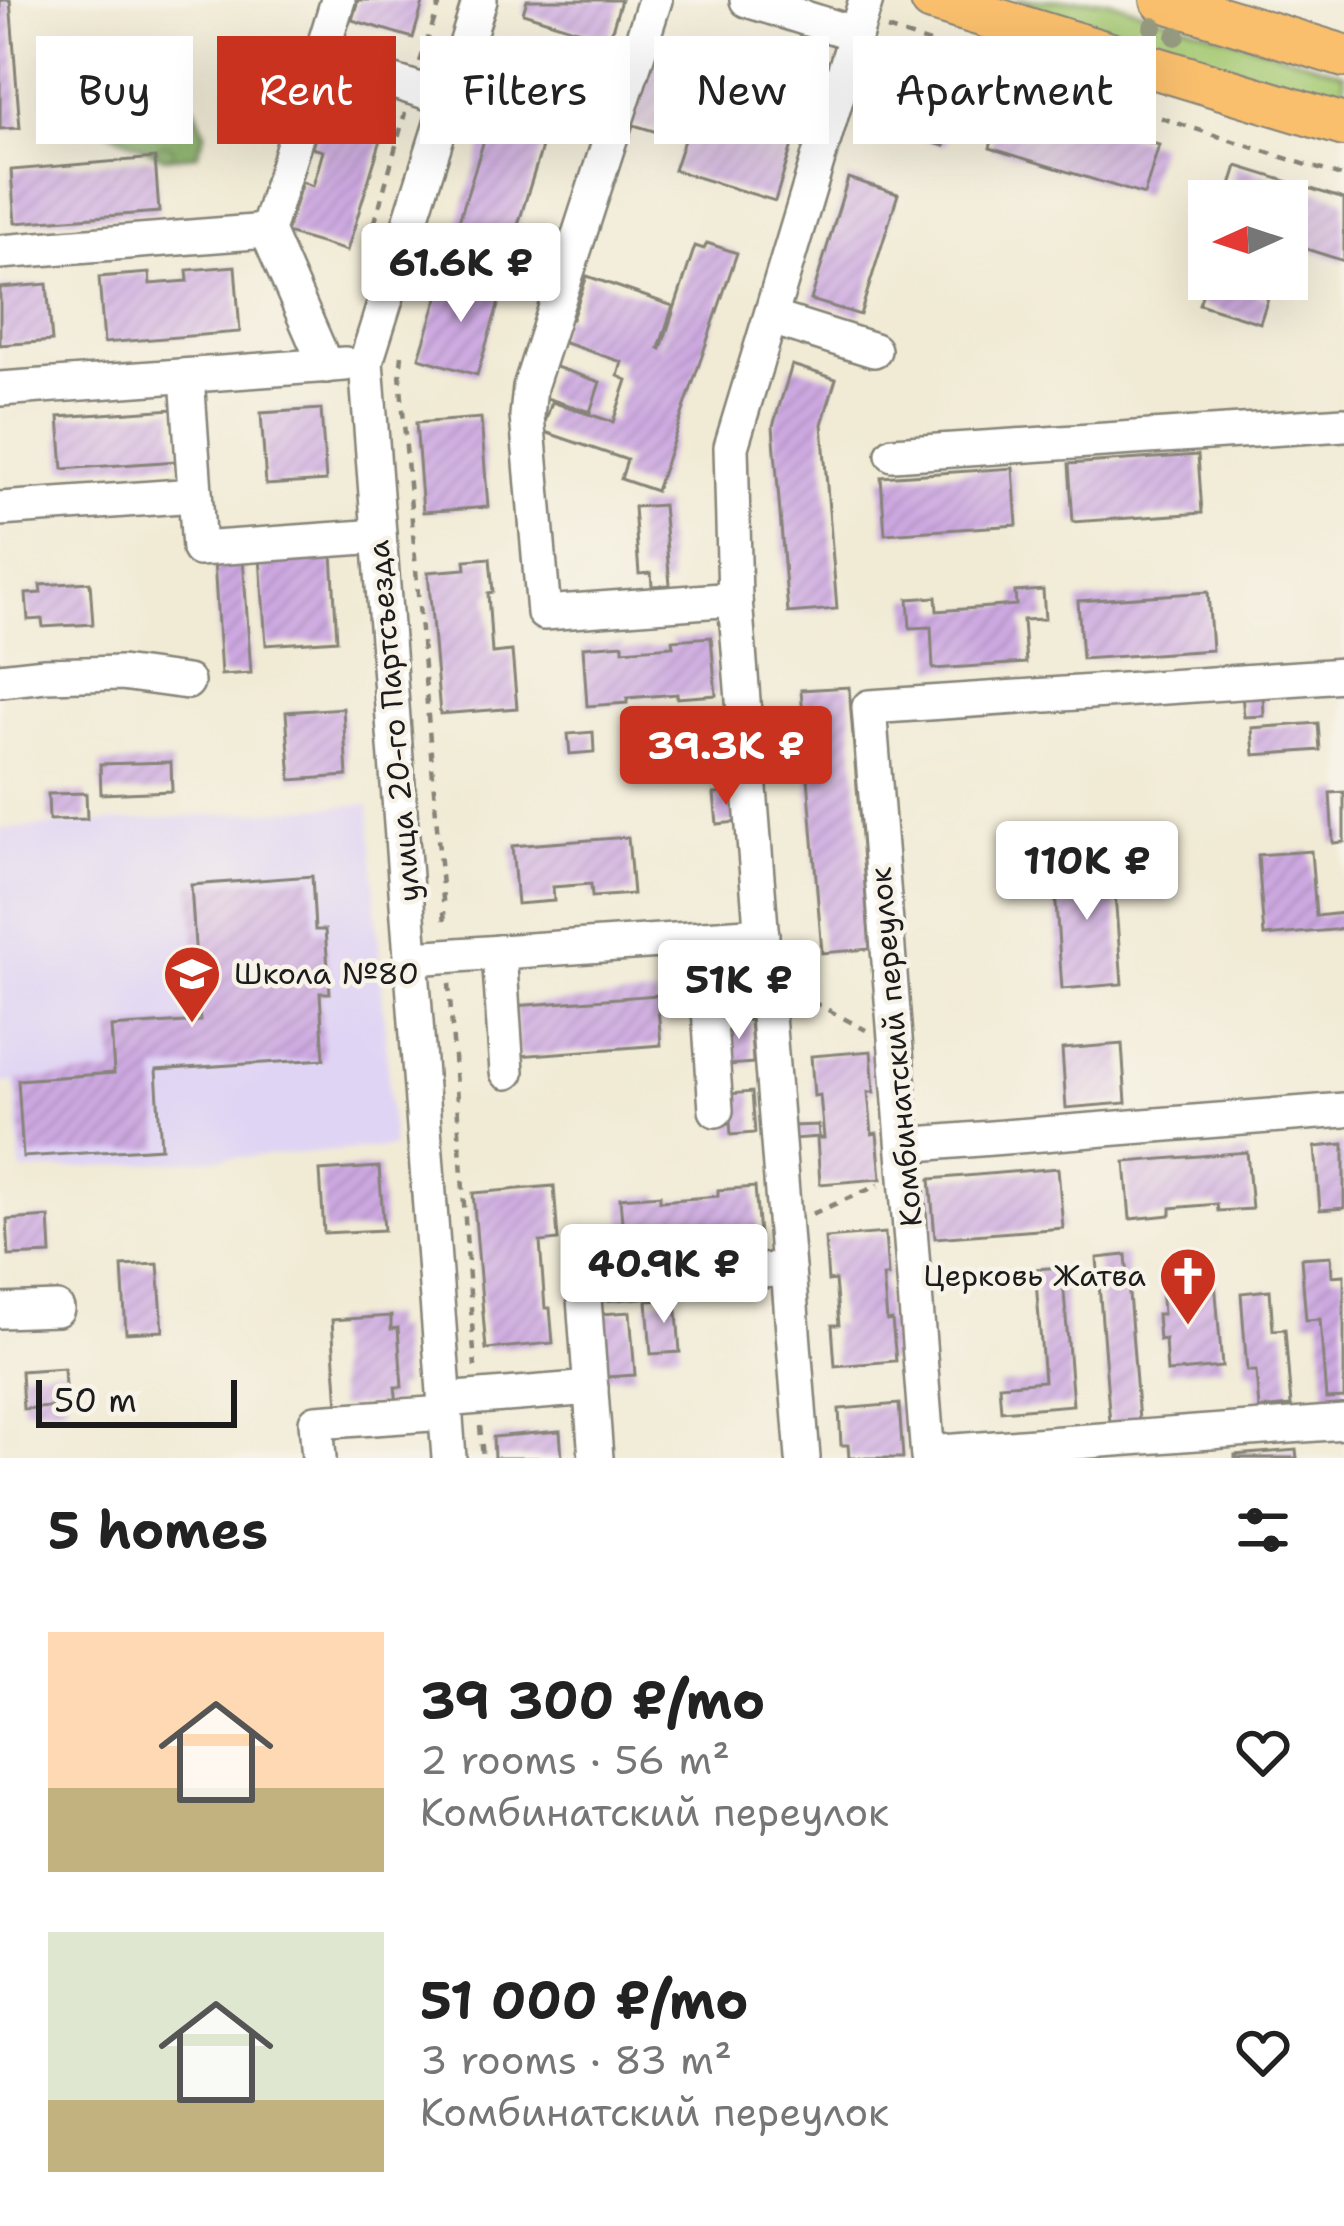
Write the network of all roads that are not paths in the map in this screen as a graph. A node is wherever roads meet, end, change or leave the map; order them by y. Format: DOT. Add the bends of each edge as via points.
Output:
graph roads {
  1 [pos="338,0"];
  2 [pos="480,0"];
  3 [pos="655,0"];
  4 [pos="747,0"];
  5 [pos="932,0"];
  6 [pos="1162,0"];
  7 [pos="861,18"];
  8 [pos="327,36"];
  9 [pos="469,36"];
  10 [pos="1344,56"];
  11 [pos="1344,125"];
  12 [pos="294,144"];
  13 [pos="435,144"];
  14 [pos="267,231"];
  15 [pos="0,252"];
  16 [pos="772,317"];
  17 [pos="874,350"];
  18 [pos="366,362"];
  19 [pos="326,365"];
  20 [pos="187,376"];
  21 [pos="0,389"];
  22 [pos="1344,424"];
  23 [pos="893,454"];
  24 [pos="195,495"];
  25 [pos="0,509"];
  26 [pos="379,536"];
  27 [pos="735,599"];
  28 [pos="1344,675"];
  29 [pos="0,680"];
  30 [pos="187,682"];
  31 [pos="762,934"];
  32 [pos="704,938"];
  33 [pos="499,952"];
  34 [pos="430,957"];
  35 [pos="507,1072"];
  36 [pos="716,1110"];
  37 [pos="1344,1110"];
  38 [pos="905,1160"];
  39 [pos="788,1269"];
  40 [pos="56,1309"];
  41 [pos="0,1311"];
  42 [pos="591,1388"];
  43 [pos="456,1403"];
  44 [pos="1344,1422"];
  45 [pos="928,1455"];
  46 [pos="319,1458"];
  47 [pos="449,1458"];
  48 [pos="596,1458"];
  49 [pos="803,1458"];
  1 -- 8 [label="street"];
  2 -- 9 [label="street, улица 20-го Партсъезда"];
  3 -- 27 [label="street" via="530,387 544,613"];
  4 -- 7 [label="street"];
  5 -- 11 [label="main road"];
  6 -- 10 [label="main road"];
  7 -- 16 [label="street"];
  12 -- 14 [label="street"];
  13 -- 18 [label="street, улица 20-го Партсъезда"];
  14 -- 15 [label="street"];
  14 -- 19 [label="street"];
  16 -- 17 [label="street"];
  16 -- 27 [label="street" via="731,447"];
  18 -- 19 [label="street"];
  18 -- 26 [label="street, улица 20-го Партсъезда"];
  19 -- 20 [label="street"];
  20 -- 21 [label="street"];
  20 -- 24 [label="street"];
  22 -- 23 [label="street"];
  24 -- 25 [label="street"];
  24 -- 26 [label="street" via="199,549"];
  26 -- 34 [label="street, улица 20-го Партсъезда"];
  27 -- 31 [label="street"];
  28 -- 38 [label="street, Комбинатский переулок" via="868,707"];
  29 -- 30 [label="street" via="121,673"];
  31 -- 32 [label="street"];
  31 -- 39 [label="street"];
  32 -- 33 [label="street"];
  32 -- 36 [label="street"];
  33 -- 34 [label="street"];
  33 -- 35 [label="street"];
  34 -- 43 [label="street, улица 20-го Партсъезда"];
  37 -- 38 [label="street"];
  38 -- 45 [label="street, Комбинатский переулок"];
  39 -- 42 [label="street" via="583,1286"];
  39 -- 49 [label="street"];
  40 -- 41 [label="street"];
  42 -- 43 [label="street"];
  42 -- 48 [label="street"];
  43 -- 46 [label="street" via="316,1422"];
  43 -- 47 [label="street, улица 20-го Партсъезда"];
  44 -- 45 [label="street"];
}
